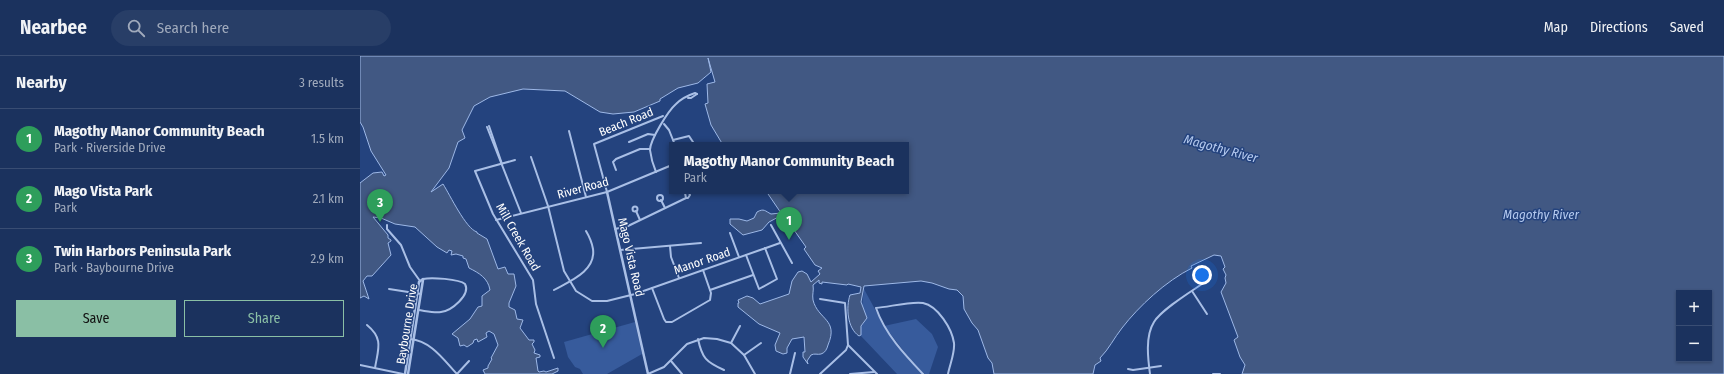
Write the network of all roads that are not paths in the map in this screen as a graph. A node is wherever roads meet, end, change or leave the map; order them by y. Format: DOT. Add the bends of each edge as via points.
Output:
graph roads {
  1 [pos="686,98"];
  2 [pos="663,116"];
  3 [pos="664,124"];
  4 [pos="488,127"];
  5 [pos="569,131"];
  6 [pos="655,135"];
  7 [pos="673,140"];
  8 [pos="629,142"];
  9 [pos="693,142"];
  10 [pos="594,144"];
  11 [pos="650,149"];
  12 [pos="531,157"];
  13 [pos="515,160"];
  14 [pos="502,164"];
  15 [pos="669,166"];
  16 [pos="616,170"];
  17 [pos="656,172"];
  18 [pos="607,192"];
  19 [pos="586,197"];
  20 [pos="686,198"];
  21 [pos="661,200"];
  22 [pos="548,206"];
  23 [pos="665,208"];
  24 [pos="636,211"];
  25 [pos="521,213"];
  26 [pos="496,220"];
  27 [pos="640,220"];
  28 [pos="387,225"];
  29 [pos="771,225"];
  30 [pos="615,229"];
  31 [pos="586,231"];
  32 [pos="730,233"];
  33 [pos="701,243"];
  34 [pos="780,243"];
  35 [pos="670,246"];
  36 [pos="765,248"];
  37 [pos="620,250"];
  38 [pos="746,255"];
  39 [pos="739,257"];
  40 [pos="792,263"];
  41 [pos="703,270"];
  42 [pos="754,275"];
  43 [pos="679,278"];
  44 [pos="422,280"];
  45 [pos="570,281"];
  46 [pos="1205,282"];
  47 [pos="652,288"];
  48 [pos="389,289"];
  49 [pos="554,290"];
  50 [pos="710,290"];
  51 [pos="1192,291"];
  52 [pos="417,294"];
  53 [pos="421,294"];
  54 [pos="631,296"];
  55 [pos="820,299"];
  56 [pos="418,310"];
  57 [pos="1207,314"];
  58 [pos="367,325"];
  59 [pos="740,326"];
  60 [pos="412,339"];
  61 [pos="698,339"];
  62 [pos="761,343"];
  63 [pos="731,344"];
  64 [pos="848,345"];
  65 [pos="795,353"];
  66 [pos="744,355"];
  67 [pos="554,358"];
  68 [pos="469,361"];
  69 [pos="671,361"];
  70 [pos="360,366"];
  71 [pos="1161,366"];
  72 [pos="1150,367"];
  73 [pos="374,368"];
  74 [pos="1128,369"];
  75 [pos="724,370"];
  76 [pos="876,373"];
  77 [pos="404,374"];
  78 [pos="408,374"];
  79 [pos="457,374"];
  80 [pos="648,374"];
  81 [pos="682,374"];
  82 [pos="755,374"];
  83 [pos="790,374"];
  84 [pos="820,374"];
  85 [pos="850,374"];
  86 [pos="923,374"];
  87 [pos="948,374"];
  88 [pos="1150,374"];
  89 [pos="1213,374"];
  90 [pos="1220,374"];
  1 -- 6 [label="street" via="675,104"];
  2 -- 10 [label="street, Beach Road"];
  3 -- 7 [label="street"];
  4 -- 14 [label="street"];
  5 -- 19 [label="street"];
  6 -- 8 [label="street" via="648,134"];
  6 -- 11 [label="street"];
  7 -- 9 [label="street" via="689,136"];
  10 -- 18 [label="street, Mago Vista Road"];
  11 -- 16 [label="street" via="640,149 616,159 613,162"];
  11 -- 17 [label="street"];
  12 -- 22 [label="street, Manor Road"];
  13 -- 14 [label="street"];
  14 -- 25 [label="street"];
  14 -- 26 [label="street, Mill Creek Road" via="475,171"];
  15 -- 17 [label="street, River Road"];
  17 -- 18 [label="street, River Road"];
  18 -- 19 [label="street, River Road"];
  18 -- 30 [label="street, Mago Vista Road"];
  19 -- 22 [label="street, River Road"];
  20 -- 23 [label="street"];
  21 -- 23 [label="street"];
  22 -- 25 [label="street, River Road"];
  22 -- 45 [label="street, Manor Road" via="564,271"];
  23 -- 27 [label="street"];
  24 -- 27 [label="street"];
  25 -- 26 [label="street, River Road"];
  26 -- 67 [label="street, Mill Creek Road" via="533,280 536,304"];
  27 -- 30 [label="street"];
  28 -- 44 [label="street, Baybourne Drive" via="387,229 401,245 410,266"];
  29 -- 34 [label="street"];
  30 -- 37 [label="street, Mago Vista Road"];
  31 -- 45 [label="street" via="593,247 592,259 586,270"];
  32 -- 39 [label="street"];
  33 -- 35 [label="street"];
  34 -- 36 [label="street, Manor Road"];
  34 -- 40 [label="street"];
  35 -- 37 [label="street"];
  35 -- 43 [label="street" via="671,257"];
  36 -- 38 [label="street, Manor Road"];
  36 -- 42 [label="street" via="777,279 759,289"];
  37 -- 54 [label="street, Mago Vista Road"];
  38 -- 39 [label="street, Manor Road"];
  38 -- 42 [label="street"];
  39 -- 41 [label="street, Manor Road"];
  41 -- 43 [label="street, Manor Road"];
  41 -- 50 [label="street"];
  42 -- 50 [label="street"];
  43 -- 47 [label="street, Manor Road"];
  44 -- 52 [label="street, Baybourne Drive"];
  44 -- 53 [label="street, Baybourne Drive"];
  44 -- 56 [label="street" via="430,278 460,281 467,289 465,295 450,309 440,312"];
  45 -- 49 [label="street"];
  45 -- 54 [label="street, Manor Road" via="576,290 592,301 606,302"];
  46 -- 51 [label="street"];
  47 -- 50 [label="street" via="663,318 668,322 708,301"];
  47 -- 54 [label="street, Manor Road"];
  48 -- 52 [label="street"];
  51 -- 57 [label="street"];
  51 -- 72 [label="street" via="1154,322 1148,345"];
  52 -- 53 [label="street"];
  52 -- 60 [label="street, Baybourne Drive"];
  53 -- 56 [label="street, Baybourne Drive"];
  54 -- 80 [label="street, Mago Vista Road"];
  55 -- 64 [label="street" via="844,303"];
  56 -- 60 [label="street, Baybourne Drive"];
  58 -- 73 [label="street" via="378,339"];
  59 -- 63 [label="street"];
  60 -- 77 [label="street, Baybourne Drive"];
  60 -- 78 [label="street, Baybourne Drive"];
  60 -- 79 [label="street" via="430,345"];
  61 -- 63 [label="street" via="712,338"];
  61 -- 69 [label="street" via="681,349"];
  61 -- 75 [label="street" via="705,359"];
  62 -- 66 [label="street"];
  63 -- 66 [label="street"];
  64 -- 76 [label="street"];
  64 -- 84 [label="street" via="846,350"];
  65 -- 83 [label="street"];
  66 -- 82 [label="street"];
  68 -- 79 [label="street"];
  69 -- 80 [label="street"];
  69 -- 81 [label="street"];
  70 -- 73 [label="street"];
  71 -- 72 [label="street"];
  72 -- 74 [label="street"];
  72 -- 88 [label="street"];
  73 -- 77 [label="street"];
  76 -- 85 [label="street"];
  86 -- 87 [label="street" via="891,337 876,308 920,303 936,309 947,326 954,344"];
  89 -- 90 [label="street"];
}
